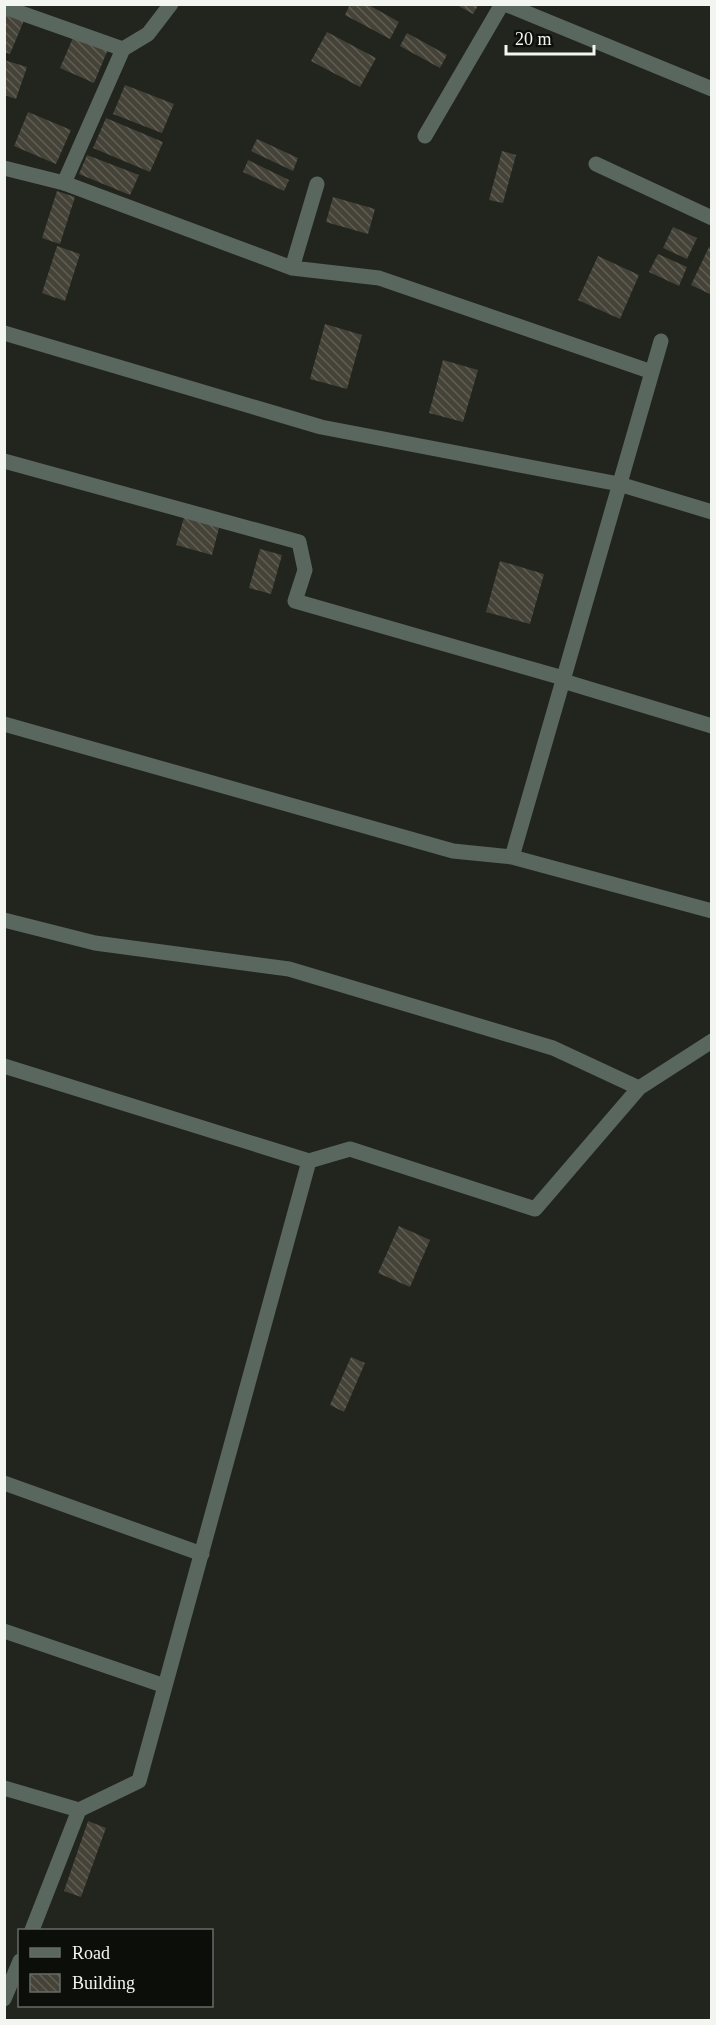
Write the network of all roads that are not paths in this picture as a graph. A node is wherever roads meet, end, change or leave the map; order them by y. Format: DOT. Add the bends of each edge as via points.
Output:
graph roads {
  1 [pos="171,4"];
  2 [pos="504,4"];
  3 [pos="4,7"];
  4 [pos="123,49"];
  5 [pos="711,88"];
  6 [pos="425,135"];
  7 [pos="596,164"];
  8 [pos="4,168"];
  9 [pos="63,183"];
  10 [pos="317,184"];
  11 [pos="711,218"];
  12 [pos="292,268"];
  13 [pos="4,333"];
  14 [pos="661,341"];
  15 [pos="652,372"];
  16 [pos="4,461"];
  17 [pos="619,484"];
  18 [pos="711,512"];
  19 [pos="563,681"];
  20 [pos="4,724"];
  21 [pos="711,726"];
  22 [pos="512,857"];
  23 [pos="711,911"];
  24 [pos="4,920"];
  25 [pos="711,1041"];
  26 [pos="4,1066"];
  27 [pos="639,1088"];
  28 [pos="309,1161"];
  29 [pos="4,1483"];
  30 [pos="202,1554"];
  31 [pos="4,1631"];
  32 [pos="165,1686"];
  33 [pos="4,1788"];
  34 [pos="79,1810"];
  35 [pos="32,1929"];
  36 [pos="18,1966"];
  37 [pos="4,1999"];
  1 -- 4 [label="street" via="148,34"];
  2 -- 5 [label="street"];
  2 -- 6 [label="street"];
  3 -- 4 [label="street"];
  4 -- 9 [label="street"];
  7 -- 11 [label="street"];
  8 -- 9 [label="street"];
  9 -- 12 [label="street"];
  10 -- 12 [label="street"];
  12 -- 15 [label="street" via="379,278"];
  13 -- 17 [label="street" via="321,427"];
  14 -- 15 [label="street"];
  15 -- 17 [label="street"];
  16 -- 19 [label="street" via="299,542 305,570 295,601"];
  17 -- 18 [label="street"];
  17 -- 19 [label="street"];
  19 -- 21 [label="street"];
  19 -- 22 [label="street"];
  20 -- 22 [label="street" via="453,851"];
  22 -- 23 [label="street"];
  24 -- 27 [label="street" via="95,943 289,969 553,1048"];
  25 -- 27 [label="street"];
  26 -- 28 [label="street"];
  27 -- 28 [label="street" via="535,1209 350,1149"];
  28 -- 30 [label="street"];
  29 -- 30 [label="street"];
  30 -- 32 [label="street"];
  31 -- 32 [label="street"];
  32 -- 34 [label="street" via="139,1781"];
  33 -- 34 [label="street"];
  34 -- 35 [label="street"];
  36 -- 37 [label="street"];
}
